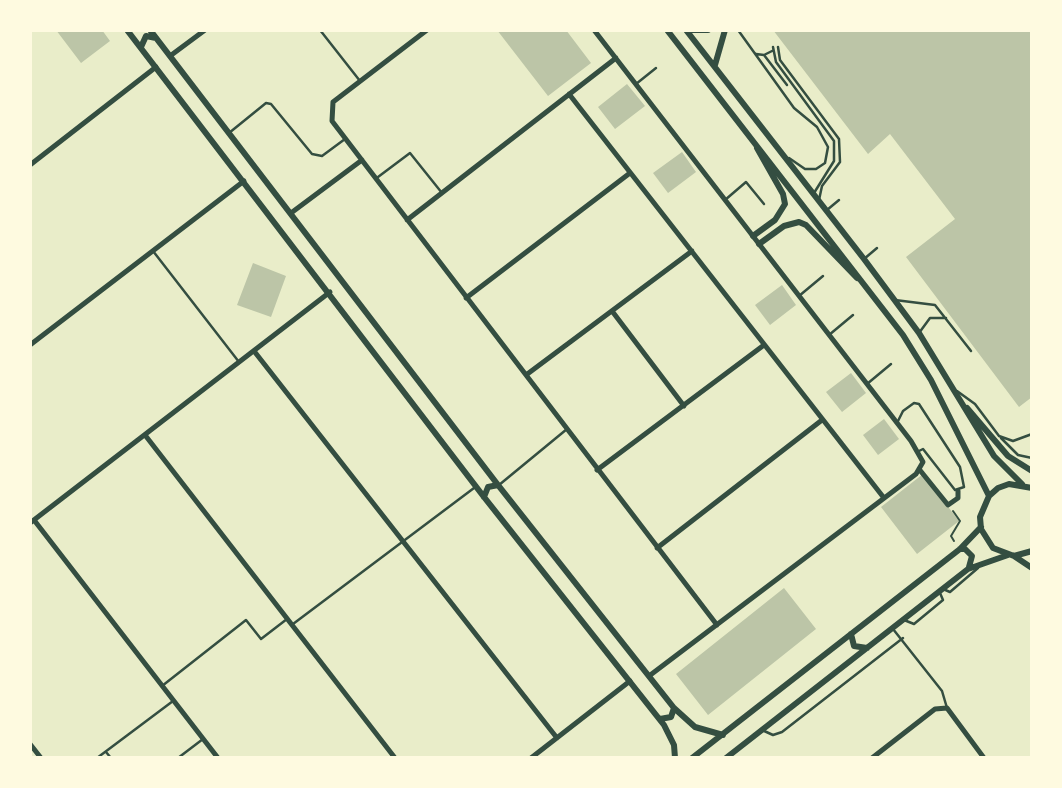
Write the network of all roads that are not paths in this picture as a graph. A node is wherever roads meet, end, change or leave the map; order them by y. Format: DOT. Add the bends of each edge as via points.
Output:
graph roads {
  1 [pos="127,30"];
  2 [pos="150,30"];
  3 [pos="205,30"];
  4 [pos="320,30"];
  5 [pos="427,30"];
  6 [pos="594,30"];
  7 [pos="667,30"];
  8 [pos="686,30"];
  9 [pos="692,30"];
  10 [pos="708,30"];
  11 [pos="724,30"];
  12 [pos="738,30"];
  13 [pos="157,39"];
  14 [pos="774,48"];
  15 [pos="142,50"];
  16 [pos="756,54"];
  17 [pos="764,55"];
  18 [pos="170,57"];
  19 [pos="616,58"];
  20 [pos="715,65"];
  21 [pos="156,67"];
  22 [pos="656,68"];
  23 [pos="360,81"];
  24 [pos="636,84"];
  25 [pos="787,85"];
  26 [pos="569,94"];
  27 [pos="229,133"];
  28 [pos="345,139"];
  29 [pos="755,142"];
  30 [pos="779,149"];
  31 [pos="362,160"];
  32 [pos="30,165"];
  33 [pos="630,173"];
  34 [pos="376,179"];
  35 [pos="244,181"];
  36 [pos="442,193"];
  37 [pos="814,193"];
  38 [pos="726,200"];
  39 [pos="820,200"];
  40 [pos="839,200"];
  41 [pos="764,204"];
  42 [pos="827,210"];
  43 [pos="291,213"];
  44 [pos="407,220"];
  45 [pos="753,236"];
  46 [pos="759,244"];
  47 [pos="877,248"];
  48 [pos="153,251"];
  49 [pos="692,251"];
  50 [pos="864,258"];
  51 [pos="823,276"];
  52 [pos="863,282"];
  53 [pos="330,292"];
  54 [pos="799,296"];
  55 [pos="466,298"];
  56 [pos="894,299"];
  57 [pos="612,311"];
  58 [pos="853,315"];
  59 [pos="946,318"];
  60 [pos="919,333"];
  61 [pos="829,335"];
  62 [pos="30,345"];
  63 [pos="765,345"];
  64 [pos="254,351"];
  65 [pos="971,351"];
  66 [pos="239,362"];
  67 [pos="891,364"];
  68 [pos="526,375"];
  69 [pos="867,384"];
  70 [pos="953,390"];
  71 [pos="961,403"];
  72 [pos="684,405"];
  73 [pos="822,420"];
  74 [pos="897,423"];
  75 [pos="567,429"];
  76 [pos="1032,434"];
  77 [pos="145,435"];
  78 [pos="999,436"];
  79 [pos="917,452"];
  80 [pos="1032,458"];
  81 [pos="480,461"];
  82 [pos="919,469"];
  83 [pos="597,470"];
  84 [pos="466,471"];
  85 [pos="1032,471"];
  86 [pos="1021,484"];
  87 [pos="498,485"];
  88 [pos="477,486"];
  89 [pos="1032,488"];
  90 [pos="958,491"];
  91 [pos="989,496"];
  92 [pos="484,497"];
  93 [pos="884,499"];
  94 [pos="32,521"];
  95 [pos="981,527"];
  96 [pos="403,542"];
  97 [pos="657,548"];
  98 [pos="960,549"];
  99 [pos="1032,551"];
  100 [pos="1011,555"];
  101 [pos="981,562"];
  102 [pos="1032,568"];
  103 [pos="968,569"];
  104 [pos="941,590"];
  105 [pos="288,618"];
  106 [pos="293,624"];
  107 [pos="717,625"];
  108 [pos="893,629"];
  109 [pos="851,635"];
  110 [pos="903,638"];
  111 [pos="869,648"];
  112 [pos="649,676"];
  113 [pos="630,681"];
  114 [pos="162,686"];
  115 [pos="173,701"];
  116 [pos="674,708"];
  117 [pos="947,708"];
  118 [pos="660,719"];
  119 [pos="762,730"];
  120 [pos="723,735"];
  121 [pos="557,738"];
  122 [pos="203,739"];
  123 [pos="30,744"];
  124 [pos="106,752"];
  125 [pos="41,758"];
  126 [pos="97,758"];
  127 [pos="111,758"];
  128 [pos="178,758"];
  129 [pos="218,758"];
  130 [pos="395,758"];
  131 [pos="531,758"];
  132 [pos="675,758"];
  133 [pos="692,758"];
  134 [pos="726,758"];
  135 [pos="872,758"];
  136 [pos="984,758"];
  1 -- 15 [label="street"];
  2 -- 13 [label="street"];
  3 -- 18 [label="street"];
  4 -- 23 [label="lane"];
  5 -- 23 [label="street"];
  6 -- 19 [label="street"];
  7 -- 29 [label="street"];
  8 -- 20 [label="street"];
  9 -- 10 [label="street"];
  11 -- 20 [label="street"];
  12 -- 16 [label="lane"];
  13 -- 15 [label="street" via="146,36"];
  13 -- 18 [label="street"];
  14 -- 17 [label="lane"];
  14 -- 37 [label="lane" via="776,62 834,141 834,161"];
  14 -- 39 [label="lane" via="839,139 840,162 822,186"];
  15 -- 21 [label="street"];
  16 -- 17 [label="lane"];
  16 -- 30 [label="lane" via="797,111 820,131 829,152 825,163 810,170 799,167"];
  17 -- 25 [label="lane"];
  18 -- 27 [label="street"];
  19 -- 24 [label="street"];
  19 -- 26 [label="street"];
  20 -- 30 [label="street"];
  21 -- 32 [label="street"];
  21 -- 35 [label="street"];
  22 -- 24 [label="lane"];
  23 -- 28 [label="street" via="333,102 332,121"];
  24 -- 38 [label="street"];
  26 -- 33 [label="street"];
  26 -- 36 [label="street"];
  27 -- 28 [label="lane" via="266,103 318,157"];
  27 -- 43 [label="street"];
  28 -- 31 [label="street"];
  29 -- 45 [label="street" via="785,204 775,220"];
  29 -- 52 [label="street"];
  30 -- 37 [label="street"];
  31 -- 34 [label="street"];
  31 -- 43 [label="street"];
  33 -- 49 [label="street"];
  33 -- 55 [label="street"];
  34 -- 36 [label="lane" via="410,153"];
  34 -- 44 [label="street"];
  35 -- 48 [label="street"];
  35 -- 53 [label="street"];
  36 -- 44 [label="street"];
  37 -- 39 [label="street"];
  38 -- 41 [label="lane" via="746,182"];
  38 -- 45 [label="street"];
  39 -- 42 [label="street"];
  40 -- 42 [label="lane"];
  42 -- 50 [label="street"];
  43 -- 81 [label="street"];
  44 -- 55 [label="street"];
  45 -- 46 [label="street"];
  46 -- 52 [label="street" via="784,226 799,222"];
  46 -- 54 [label="street"];
  47 -- 50 [label="lane"];
  48 -- 62 [label="street"];
  48 -- 66 [label="lane"];
  49 -- 57 [label="street"];
  49 -- 63 [label="street"];
  50 -- 56 [label="street"];
  51 -- 54 [label="lane"];
  52 -- 91 [label="street" via="931,380"];
  53 -- 64 [label="street"];
  53 -- 84 [label="street"];
  54 -- 61 [label="street"];
  55 -- 68 [label="street"];
  56 -- 59 [label="lane" via="931,304"];
  56 -- 60 [label="street"];
  57 -- 68 [label="street"];
  57 -- 72 [label="street"];
  58 -- 61 [label="lane"];
  59 -- 60 [label="lane" via="930,318"];
  59 -- 65 [label="lane"];
  60 -- 70 [label="street"];
  61 -- 69 [label="street"];
  63 -- 72 [label="street"];
  63 -- 73 [label="street"];
  64 -- 66 [label="street"];
  64 -- 96 [label="street"];
  66 -- 77 [label="street"];
  67 -- 69 [label="lane"];
  68 -- 75 [label="street"];
  69 -- 74 [label="street"];
  70 -- 71 [label="street"];
  70 -- 78 [label="lane" via="975,404"];
  71 -- 85 [label="street" via="1008,456"];
  71 -- 86 [label="street" via="994,456"];
  72 -- 83 [label="street"];
  73 -- 93 [label="street"];
  73 -- 97 [label="street"];
  74 -- 79 [label="street"];
  74 -- 90 [label="lane" via="903,411 919,404 964,476 964,487"];
  75 -- 83 [label="street"];
  75 -- 87 [label="lane"];
  76 -- 78 [label="lane" via="1013,441"];
  77 -- 94 [label="street"];
  77 -- 105 [label="street"];
  78 -- 80 [label="lane" via="1018,454"];
  79 -- 82 [label="street" via="923,462"];
  79 -- 90 [label="lane" via="923,449"];
  81 -- 84 [label="street" via="477,473"];
  81 -- 87 [label="street"];
  82 -- 90 [label="street" via="948,505 958,498"];
  82 -- 93 [label="street"];
  83 -- 97 [label="street"];
  84 -- 88 [label="street"];
  86 -- 89 [label="street"];
  86 -- 91 [label="street" via="1009,484"];
  87 -- 92 [label="street" via="488,487"];
  87 -- 112 [label="street"];
  88 -- 92 [label="street"];
  88 -- 96 [label="lane"];
  91 -- 95 [label="street"];
  92 -- 113 [label="street"];
  93 -- 107 [label="street"];
  94 -- 114 [label="street"];
  95 -- 98 [label="street"];
  95 -- 100 [label="street" via="993,548"];
  96 -- 106 [label="lane"];
  96 -- 121 [label="street"];
  97 -- 107 [label="street"];
  98 -- 103 [label="street" via="972,556"];
  98 -- 109 [label="street"];
  99 -- 100 [label="street"];
  100 -- 101 [label="street"];
  100 -- 102 [label="street"];
  101 -- 103 [label="street"];
  101 -- 104 [label="lane" via="976,572 950,592"];
  103 -- 104 [label="street"];
  104 -- 108 [label="street"];
  105 -- 106 [label="street"];
  105 -- 114 [label="lane" via="261,639 246,620"];
  106 -- 130 [label="street"];
  107 -- 112 [label="street"];
  108 -- 110 [label="lane"];
  108 -- 111 [label="street"];
  109 -- 111 [label="street" via="857,648"];
  109 -- 120 [label="street"];
  110 -- 117 [label="lane" via="942,691"];
  110 -- 119 [label="lane" via="782,732 772,735"];
  111 -- 119 [label="street"];
  112 -- 116 [label="street"];
  113 -- 118 [label="street"];
  113 -- 121 [label="street"];
  114 -- 115 [label="street"];
  115 -- 122 [label="street"];
  115 -- 124 [label="lane"];
  116 -- 118 [label="street" via="671,717"];
  116 -- 120 [label="street" via="695,727"];
  117 -- 135 [label="street" via="934,709"];
  117 -- 136 [label="street"];
  118 -- 132 [label="street"];
  119 -- 134 [label="street"];
  120 -- 133 [label="street"];
  121 -- 131 [label="street"];
  122 -- 128 [label="lane"];
  122 -- 129 [label="street"];
  123 -- 125 [label="street"];
  124 -- 126 [label="lane"];
  124 -- 127 [label="lane"];
}
